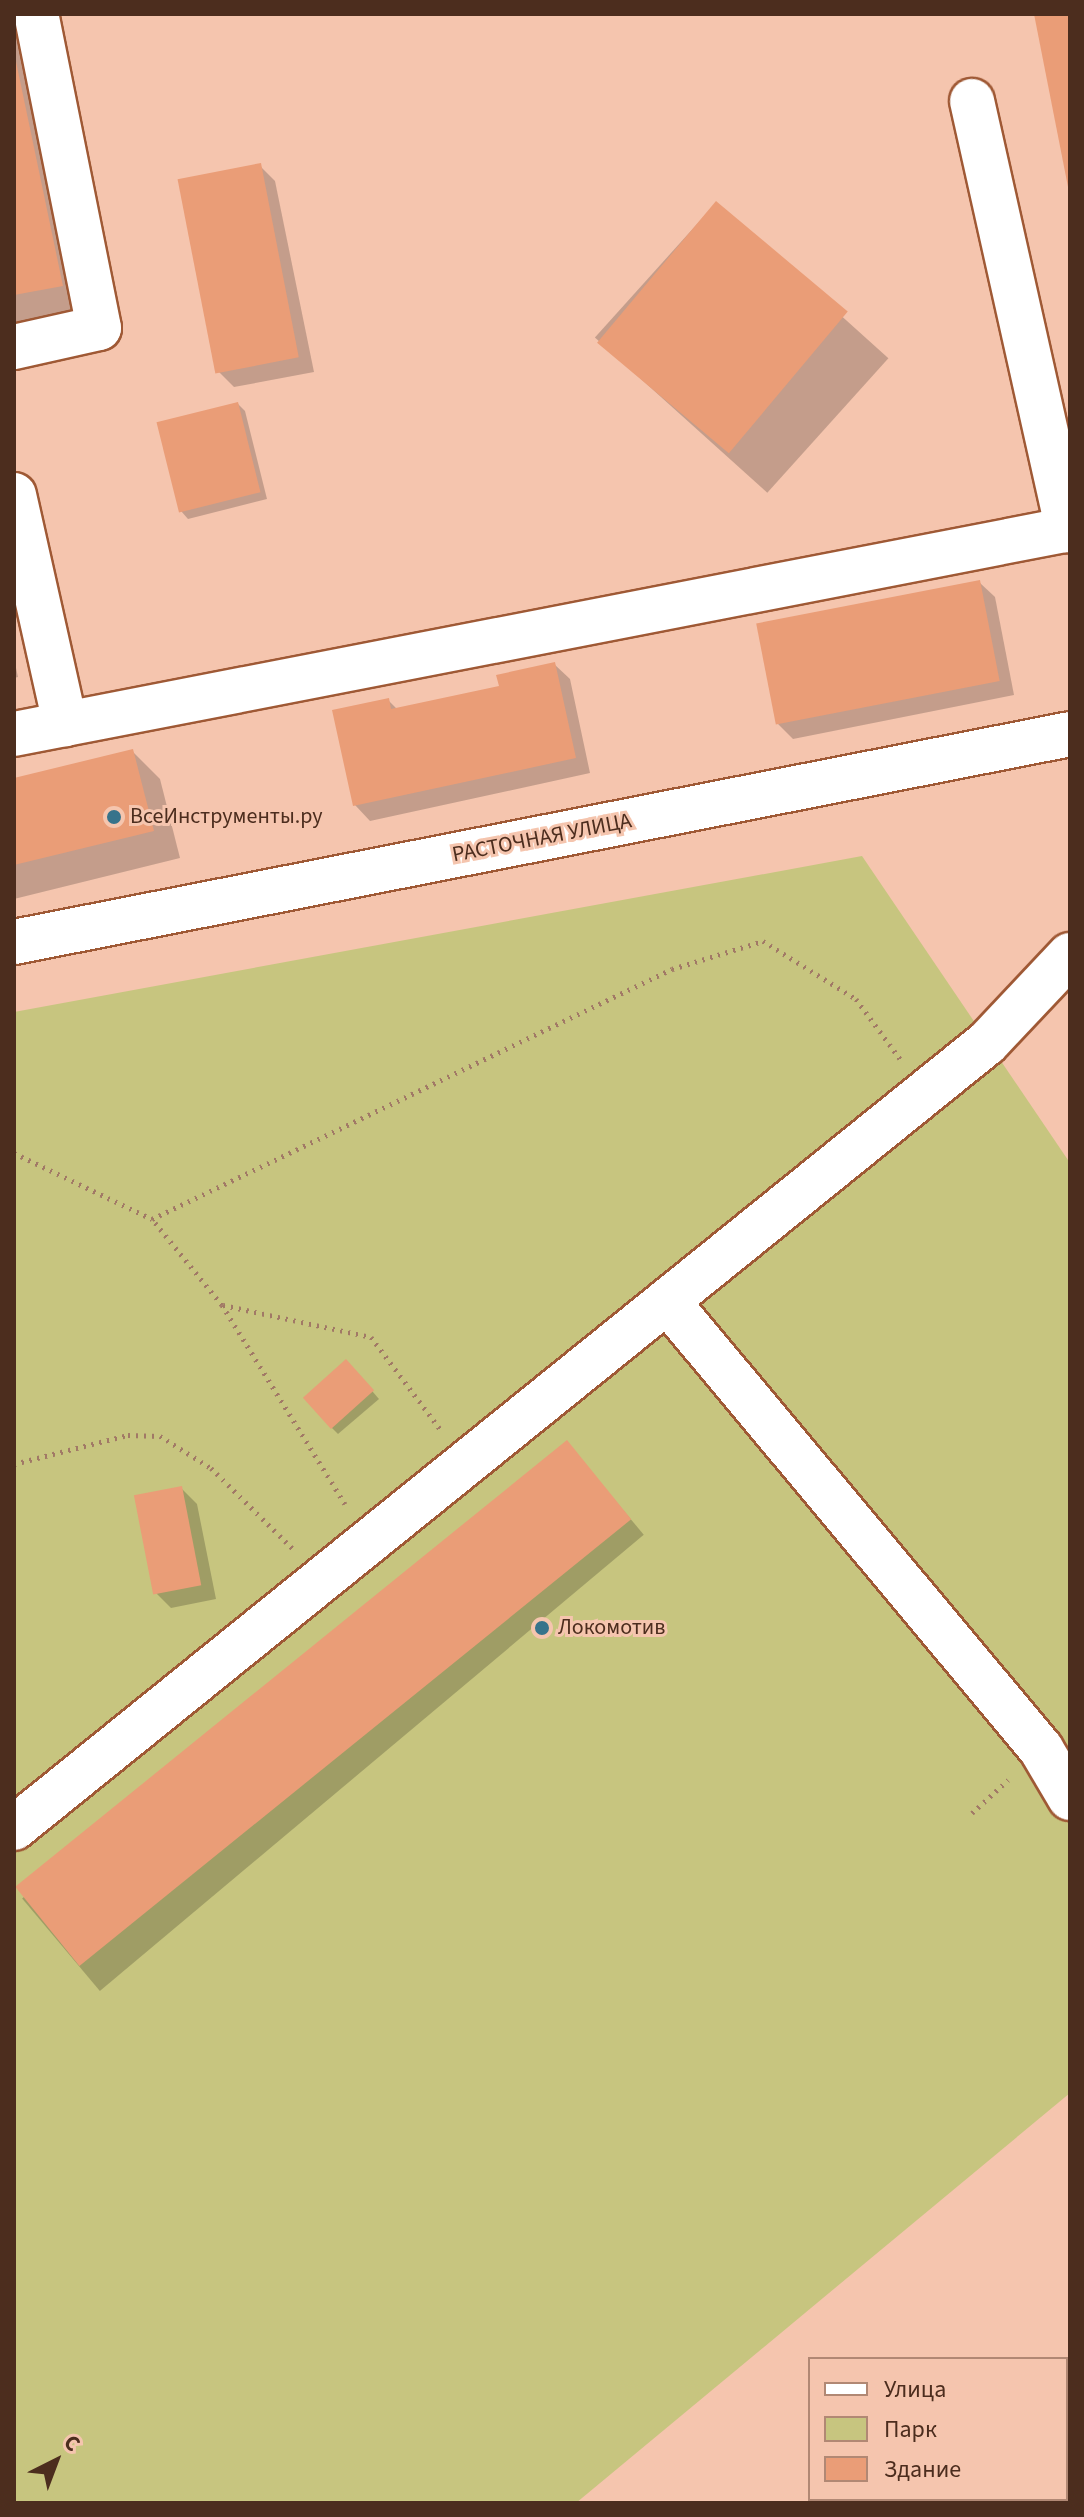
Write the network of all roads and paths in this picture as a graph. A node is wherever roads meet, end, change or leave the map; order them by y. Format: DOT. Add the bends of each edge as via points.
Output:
graph roads {
  1 [pos="36,14"];
  2 [pos="972,101"];
  3 [pos="14,347"];
  4 [pos="14,495"];
  5 [pos="1069,530"];
  6 [pos="65,724"];
  7 [pos="14,734"];
  8 [pos="1070,734"];
  9 [pos="14,942"];
  10 [pos="1070,955"];
  11 [pos="925,1093"];
  12 [pos="14,1153"];
  13 [pos="152,1219"];
  14 [pos="667,1301"];
  15 [pos="222,1305"];
  16 [pos="466,1463"];
  17 [pos="14,1464"];
  18 [pos="371,1544"];
  19 [pos="325,1581"];
  20 [pos="1070,1798"];
  21 [pos="14,1828"];
  1 -- 3 [label="main road" via="99,328"];
  2 -- 5 [label="main road"];
  4 -- 6 [label="main road"];
  5 -- 6 [label="main road"];
  6 -- 7 [label="main road"];
  8 -- 9 [label="main road, РАСТОЧНАЯ УЛИЦА"];
  10 -- 11 [label="main road" via="987,1043"];
  11 -- 13 [label="path" via="856,999 763,941 672,969"];
  11 -- 14 [label="main road"];
  12 -- 13 [label="path"];
  13 -- 15 [label="path"];
  14 -- 16 [label="main road"];
  14 -- 20 [label="main road" via="1041,1749"];
  15 -- 16 [label="path" via="371,1337"];
  15 -- 18 [label="path"];
  16 -- 18 [label="main road"];
  17 -- 19 [label="path" via="128,1435 160,1436 211,1468"];
  18 -- 19 [label="main road"];
  19 -- 21 [label="main road"];
}
